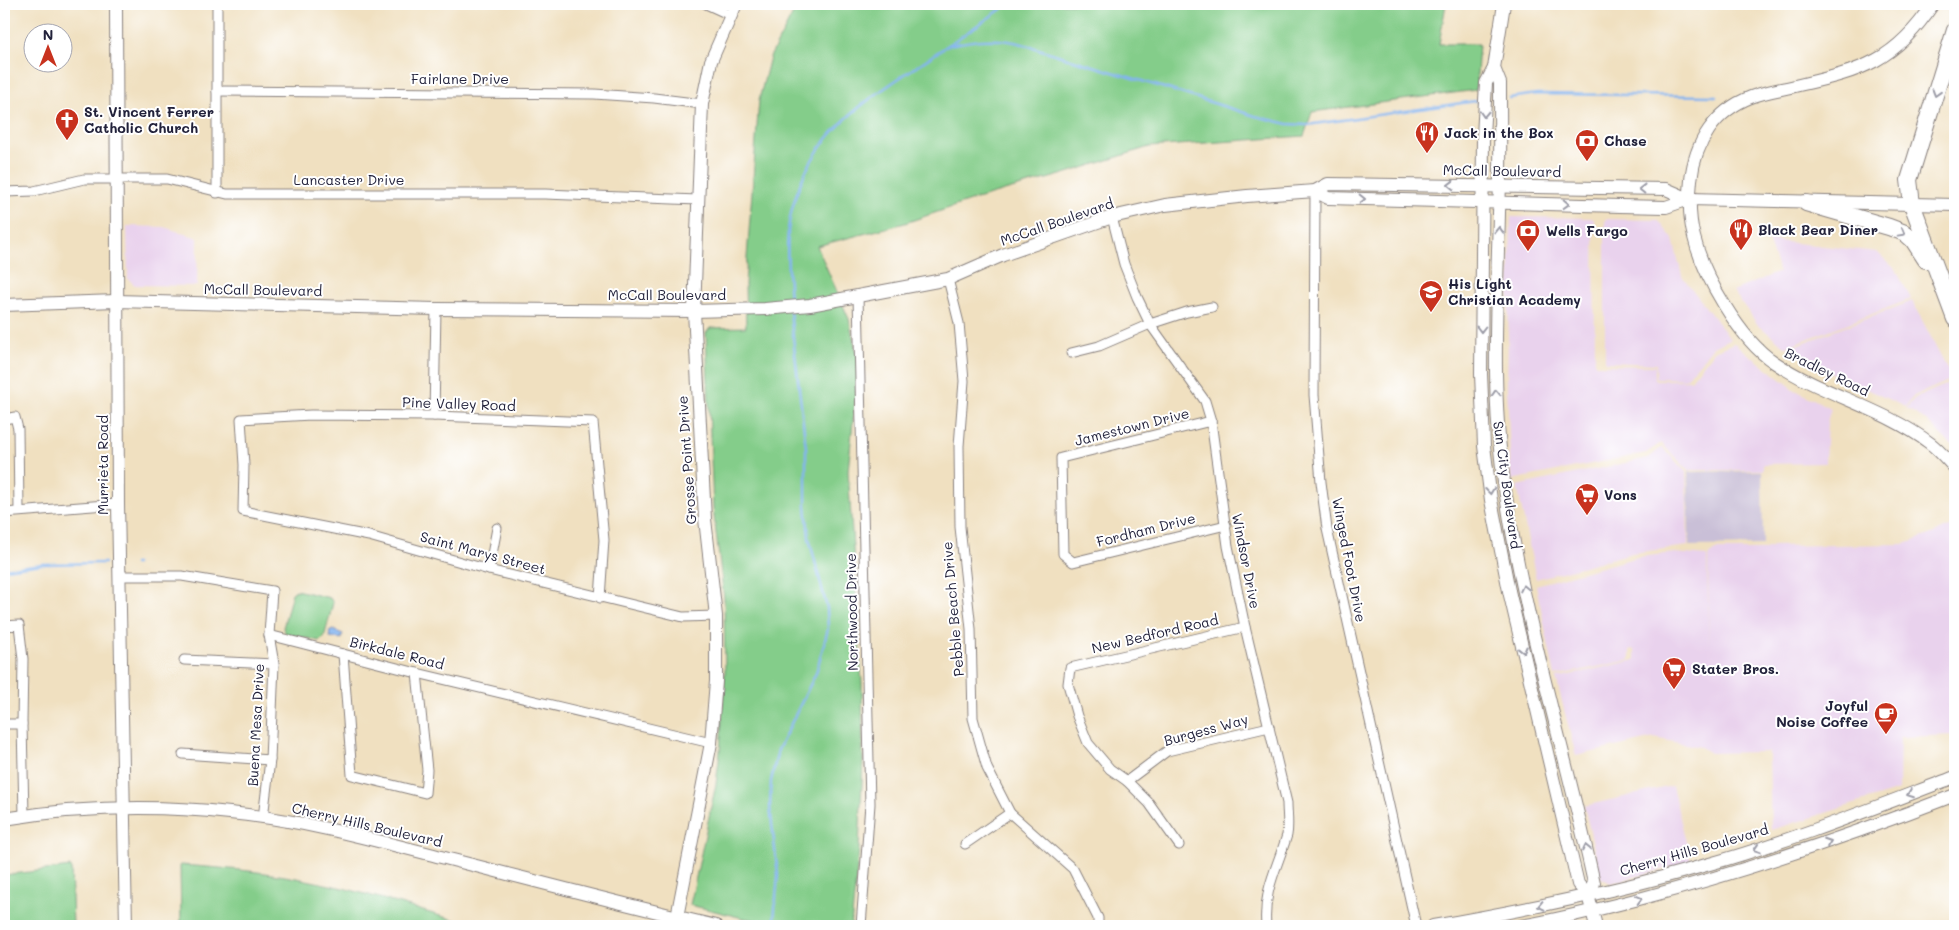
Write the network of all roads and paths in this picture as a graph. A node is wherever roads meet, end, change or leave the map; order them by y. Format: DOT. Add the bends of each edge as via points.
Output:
graph roads {
  1 [pos="116,4"];
  2 [pos="217,4"];
  3 [pos="706,4"];
  4 [pos="1504,4"];
  5 [pos="1933,4"];
  6 [pos="733,9"];
  7 [pos="1955,30"];
  8 [pos="1494,68"];
  9 [pos="217,91"];
  10 [pos="702,104"];
  11 [pos="116,179"];
  12 [pos="1483,186"];
  13 [pos="1500,186"];
  14 [pos="1315,191"];
  15 [pos="4,192"];
  16 [pos="217,193"];
  17 [pos="1689,199"];
  18 [pos="698,200"];
  19 [pos="1482,202"];
  20 [pos="1500,202"];
  21 [pos="1806,203"];
  22 [pos="1912,204"];
  23 [pos="1955,205"];
  24 [pos="1112,217"];
  25 [pos="948,279"];
  26 [pos="1941,283"];
  27 [pos="858,296"];
  28 [pos="116,301"];
  29 [pos="4,305"];
  30 [pos="1212,308"];
  31 [pos="436,309"];
  32 [pos="694,311"];
  33 [pos="1955,319"];
  34 [pos="1150,324"];
  35 [pos="1071,353"];
  36 [pos="434,416"];
  37 [pos="4,419"];
  38 [pos="1211,421"];
  39 [pos="1955,468"];
  40 [pos="118,504"];
  41 [pos="20,511"];
  42 [pos="243,511"];
  43 [pos="4,513"];
  44 [pos="1226,525"];
  45 [pos="497,528"];
  46 [pos="1073,562"];
  47 [pos="489,570"];
  48 [pos="119,576"];
  49 [pos="600,598"];
  50 [pos="716,616"];
  51 [pos="4,626"];
  52 [pos="1245,627"];
  53 [pos="269,634"];
  54 [pos="344,654"];
  55 [pos="184,660"];
  56 [pos="274,664"];
  57 [pos="417,673"];
  58 [pos="4,724"];
  59 [pos="22,724"];
  60 [pos="1269,727"];
  61 [pos="711,743"];
  62 [pos="183,754"];
  63 [pos="270,760"];
  64 [pos="1955,776"];
  65 [pos="1127,781"];
  66 [pos="1955,795"];
  67 [pos="124,809"];
  68 [pos="1010,813"];
  69 [pos="24,816"];
  70 [pos="263,818"];
  71 [pos="4,819"];
  72 [pos="965,844"];
  73 [pos="1179,845"];
  74 [pos="1588,895"];
  75 [pos="1592,911"];
  76 [pos="677,917"];
  77 [pos="126,926"];
  78 [pos="716,926"];
  79 [pos="861,926"];
  80 [pos="1098,926"];
  81 [pos="1266,926"];
  82 [pos="1416,926"];
  83 [pos="1433,926"];
  84 [pos="1522,926"];
  85 [pos="1596,926"];
  1 -- 11 [label="street, Murrieta Road"];
  2 -- 9 [label="street"];
  3 -- 6 [label="street"];
  4 -- 8 [label="street, Sun City Boulevard"];
  5 -- 17 [label="street, Bradley Road" via="1918,26 1896,47 1869,64 1841,76 1752,96 1730,108 1711,125 1699,145"];
  6 -- 10 [label="street, Grosse Point Drive" via="712,61"];
  7 -- 22 [label="highway, one-way" via="1909,180"];
  8 -- 12 [label="street, Sun City Boulevard, one-way" via="1486,83"];
  8 -- 13 [label="street, Sun City Boulevard" via="1500,83"];
  9 -- 10 [label="street, Fairlane Drive" via="594,94"];
  9 -- 16 [label="street"];
  10 -- 18 [label="street, Grosse Point Drive"];
  11 -- 15 [label="street, Lancaster Drive" via="84,179 34,190"];
  11 -- 16 [label="street, Lancaster Drive" via="167,179"];
  11 -- 28 [label="street, Murrieta Road"];
  12 -- 13 [label="street, McCall Boulevard"];
  12 -- 14 [label="street, McCall Boulevard, one-way" via="1328,184"];
  12 -- 19 [label="street, Sun City Boulevard"];
  17 -- 13 [label="street, McCall Boulevard, one-way" via="1666,190"];
  13 -- 20 [label="street, Sun City Boulevard"];
  14 -- 19 [label="street, McCall Boulevard, one-way" via="1328,198"];
  14 -- 24 [label="street, McCall Boulevard" via="1165,205"];
  14 -- 82 [label="street, Winged Foot Drive" via="1314,395 1325,514"];
  16 -- 18 [label="street, Lancaster Drive" via="546,194"];
  20 -- 17 [label="street, McCall Boulevard, one-way" via="1666,207"];
  17 -- 21 [label="street, McCall Boulevard"];
  17 -- 39 [label="street, Bradley Road" via="1694,237 1707,275 1746,335 1772,361 1898,423 1931,444"];
  18 -- 32 [label="street, Grosse Point Drive"];
  19 -- 20 [label="street, McCall Boulevard"];
  19 -- 74 [label="street, Sun City Boulevard, one-way" via="1482,410 1491,500 1509,591 1578,884"];
  74 -- 20 [label="street, Sun City Boulevard, one-way" via="1594,883 1524,585 1504,482 1496,375"];
  21 -- 22 [label="street, McCall Boulevard"];
  21 -- 26 [label="highway, one-way" via="1905,233 1920,249"];
  22 -- 23 [label="street, McCall Boulevard"];
  22 -- 26 [label="highway"];
  24 -- 25 [label="street, McCall Boulevard" via="1003,255"];
  24 -- 34 [label="street, Windsor Drive" via="1124,264"];
  25 -- 27 [label="street, McCall Boulevard"];
  25 -- 68 [label="street, Pebble Beach Drive" via="959,323 964,381 959,446 960,527 971,629 973,718 987,768"];
  26 -- 33 [label="highway"];
  27 -- 32 [label="street, McCall Boulevard" via="810,305"];
  27 -- 79 [label="street, Northwood Drive" via="870,804"];
  28 -- 29 [label="street, McCall Boulevard"];
  28 -- 31 [label="street, McCall Boulevard"];
  28 -- 40 [label="street, Murrieta Road"];
  30 -- 34 [label="street"];
  31 -- 32 [label="street, McCall Boulevard"];
  31 -- 36 [label="street"];
  32 -- 50 [label="street, Grosse Point Drive" via="705,519"];
  34 -- 35 [label="street" via="1100,346"];
  34 -- 38 [label="street, Windsor Drive" via="1205,401"];
  36 -- 42 [label="street, Pine Valley Road" via="240,419"];
  36 -- 49 [label="street, Pine Valley Road" via="593,422 604,540"];
  37 -- 41 [label="street" via="15,417 18,429"];
  38 -- 44 [label="street, Windsor Drive"];
  38 -- 46 [label="street, Jamestown Drive" via="1060,458 1063,554"];
  40 -- 41 [label="street"];
  40 -- 48 [label="street, Murrieta Road"];
  41 -- 43 [label="street"];
  42 -- 47 [label="street, Saint Marys Street" via="369,536"];
  44 -- 46 [label="street, Fordham Drive"];
  44 -- 52 [label="street, Windsor Drive"];
  45 -- 47 [label="street"];
  47 -- 49 [label="street, Saint Marys Street"];
  48 -- 53 [label="street" via="182,576 272,591"];
  48 -- 67 [label="street, Murrieta Road"];
  49 -- 50 [label="street, Saint Marys Street" via="683,617"];
  50 -- 61 [label="street, Grosse Point Drive"];
  51 -- 59 [label="street" via="19,625 23,659"];
  52 -- 60 [label="street, Windsor Drive"];
  52 -- 65 [label="street, New Bedford Road" via="1070,668 1068,684 1088,743 1110,769"];
  53 -- 54 [label="street, Birkdale Road"];
  53 -- 56 [label="street, Buena Mesa Drive"];
  54 -- 57 [label="street, Birkdale Road"];
  54 -- 57 [label="street" via="352,775 425,793 427,770"];
  55 -- 56 [label="street"];
  56 -- 63 [label="street, Buena Mesa Drive"];
  57 -- 61 [label="street, Birkdale Road"];
  58 -- 59 [label="street"];
  59 -- 69 [label="street"];
  60 -- 65 [label="street, Burgess Way" via="1167,751"];
  60 -- 81 [label="street, Windsor Drive" via="1288,803 1288,833 1268,890"];
  61 -- 76 [label="street, Grosse Point Drive"];
  62 -- 63 [label="street"];
  63 -- 70 [label="street, Buena Mesa Drive"];
  64 -- 74 [label="street, Cherry Hills Boulevard, one-way" via="1822,828 1706,865"];
  65 -- 73 [label="street" via="1149,803"];
  75 -- 66 [label="street, one-way" via="1798,852"];
  67 -- 69 [label="street, Cherry Hills Boulevard"];
  67 -- 70 [label="street, Cherry Hills Boulevard" via="199,810"];
  67 -- 77 [label="street, Murrieta Road"];
  68 -- 72 [label="street"];
  68 -- 80 [label="street, Pebble Beach Drive" via="1074,869 1098,918"];
  69 -- 71 [label="street, Cherry Hills Boulevard"];
  70 -- 76 [label="street, Cherry Hills Boulevard" via="333,830"];
  74 -- 75 [label="street, Sun City Boulevard"];
  74 -- 83 [label="street, Cherry Hills Boulevard, one-way"];
  75 -- 84 [label="street"];
  75 -- 85 [label="street, Sun City Boulevard"];
  76 -- 78 [label="street, Cherry Hills Boulevard"];
}
